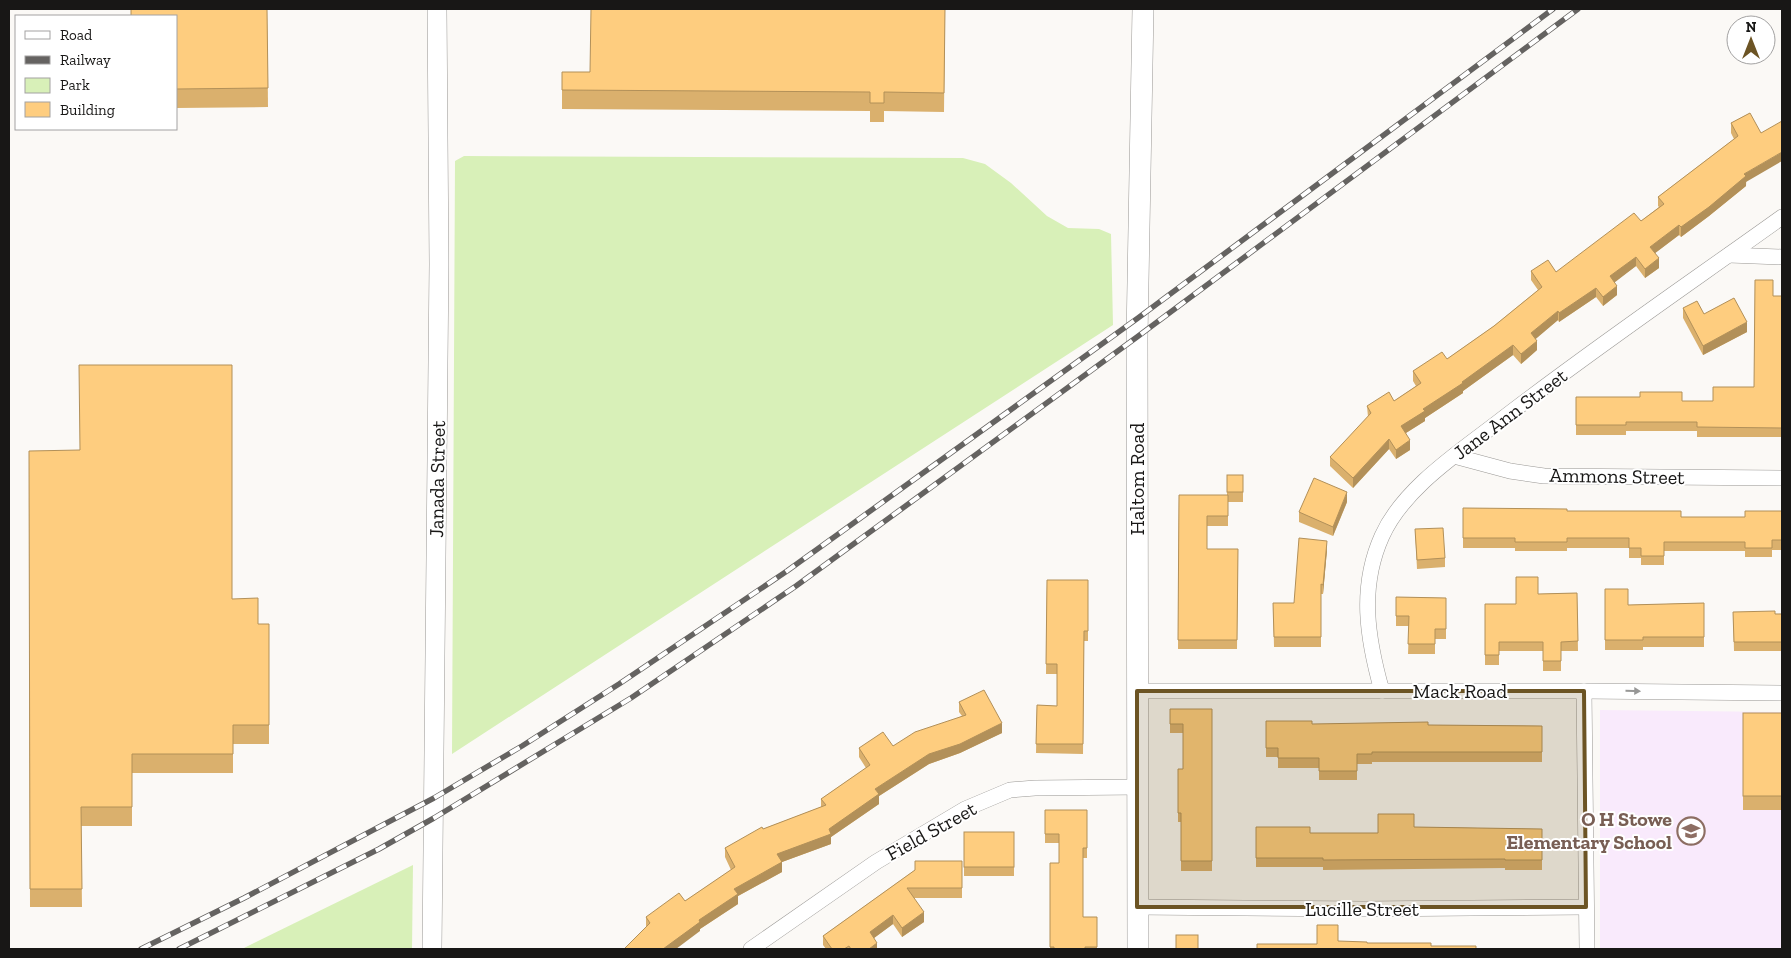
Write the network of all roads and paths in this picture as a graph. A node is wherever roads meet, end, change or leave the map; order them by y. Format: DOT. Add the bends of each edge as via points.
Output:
graph roads {
  1 [pos="436,9"];
  2 [pos="1143,9"];
  3 [pos="1782,217"];
  4 [pos="1728,255"];
  5 [pos="1782,257"];
  6 [pos="1454,456"];
  7 [pos="1782,478"];
  8 [pos="1137,691"];
  9 [pos="1382,691"];
  10 [pos="1584,691"];
  11 [pos="1782,693"];
  12 [pos="1137,787"];
  13 [pos="1137,906"];
  14 [pos="1586,907"];
  15 [pos="432,949"];
  16 [pos="751,949"];
  17 [pos="1138,949"];
  18 [pos="1587,949"];
  1 -- 15 [label="street, Janada Street" via="439,264"];
  2 -- 8 [label="main road, Haltom Road" via="1137,336"];
  3 -- 4 [label="street, Jane Ann Street"];
  4 -- 5 [label="street"];
  4 -- 6 [label="street, Jane Ann Street" via="1534,394"];
  6 -- 7 [label="street, Ammons Street" via="1544,476"];
  6 -- 9 [label="street, Jane Ann Street" via="1399,509 1383,534 1374,557 1366,609"];
  8 -- 9 [label="street, Mack Road"];
  8 -- 12 [label="main road, Haltom Road"];
  9 -- 10 [label="street, Mack Road"];
  10 -- 11 [label="street, Mack Road, one-way"];
  10 -- 14 [label="street"];
  12 -- 13 [label="main road, Haltom Road"];
  12 -- 16 [label="street, Field Street" via="1010,790 965,809 876,862"];
  13 -- 14 [label="street, Lucille Street"];
  13 -- 17 [label="main road, Haltom Road"];
  14 -- 18 [label="street"];
}
